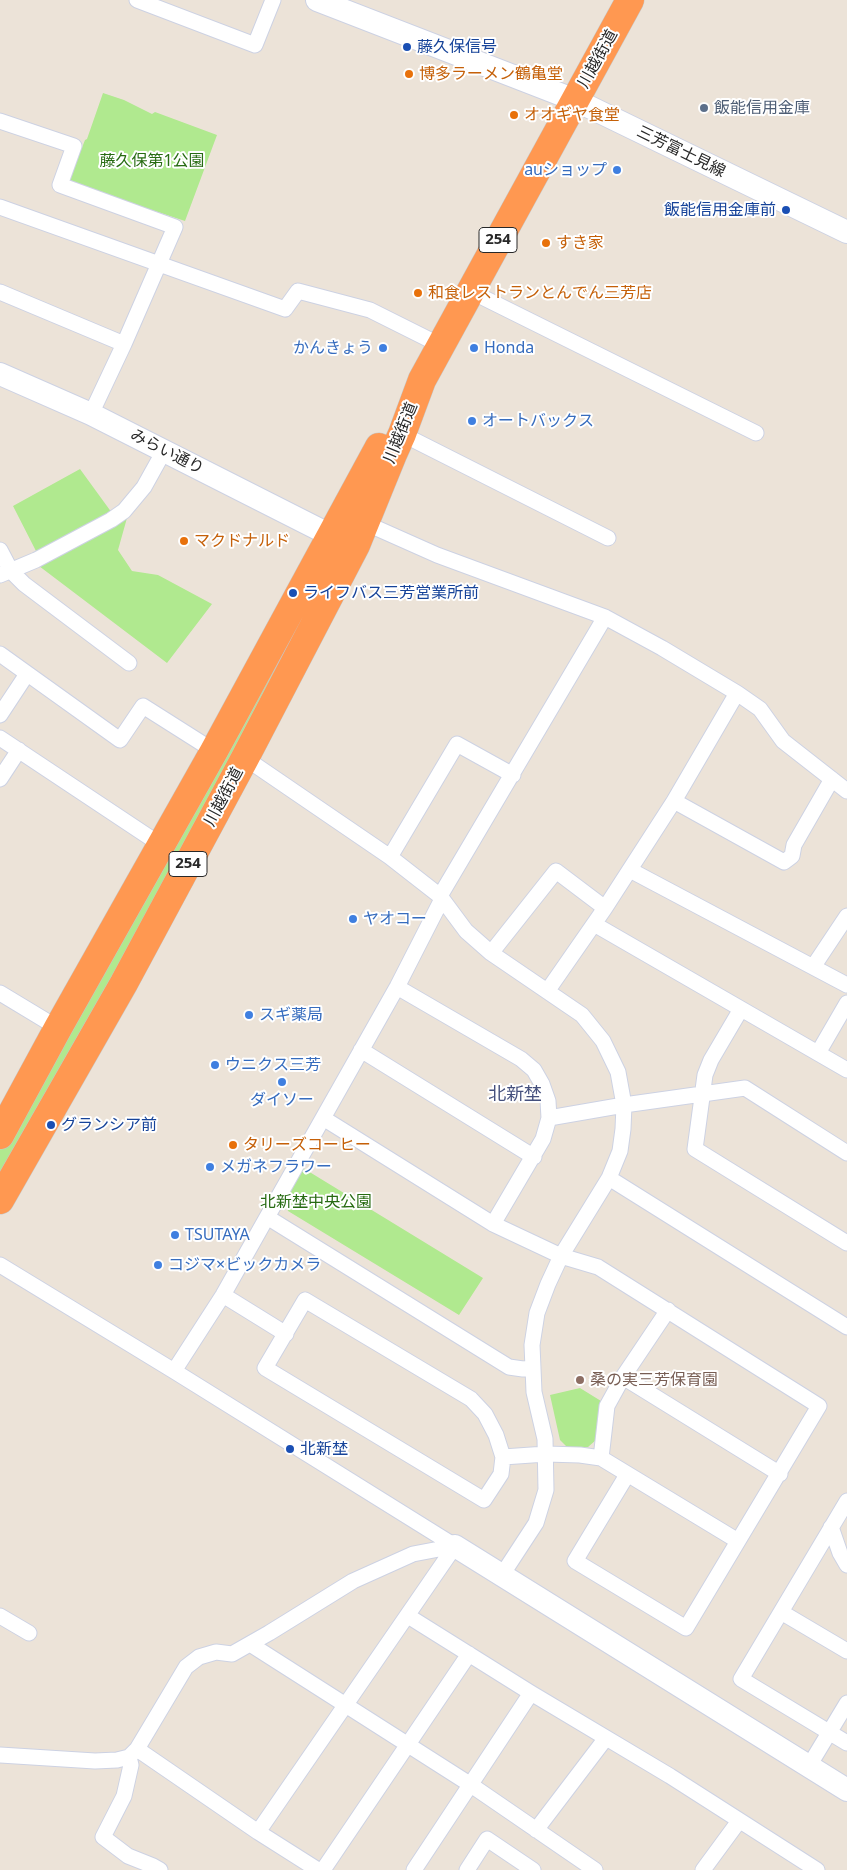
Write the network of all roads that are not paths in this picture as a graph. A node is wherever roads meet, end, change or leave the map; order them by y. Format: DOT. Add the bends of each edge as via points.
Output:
graph roads {
  1 [pos="137,0"];
  2 [pos="273,0"];
  3 [pos="317,0"];
  4 [pos="630,0"];
  5 [pos="575,100"];
  6 [pos="0,121"];
  7 [pos="0,207"];
  8 [pos="847,232"];
  9 [pos="160,263"];
  10 [pos="470,291"];
  11 [pos="0,292"];
  12 [pos="124,344"];
  13 [pos="440,346"];
  14 [pos="0,374"];
  15 [pos="422,380"];
  16 [pos="90,414"];
  17 [pos="756,433"];
  18 [pos="402,434"];
  19 [pos="164,451"];
  20 [pos="365,523"];
  21 [pos="332,536"];
  22 [pos="608,538"];
  23 [pos="0,550"];
  24 [pos="5,573"];
  25 [pos="605,617"];
  26 [pos="0,654"];
  27 [pos="129,663"];
  28 [pos="27,674"];
  29 [pos="737,693"];
  30 [pos="0,715"];
  31 [pos="0,738"];
  32 [pos="19,750"];
  33 [pos="214,751"];
  34 [pos="245,758"];
  35 [pos="512,775"];
  36 [pos="0,779"];
  37 [pos="832,779"];
  38 [pos="847,790"];
  39 [pos="674,801"];
  40 [pos="161,845"];
  41 [pos="390,857"];
  42 [pos="630,870"];
  43 [pos="441,898"];
  44 [pos="605,908"];
  45 [pos="847,916"];
  46 [pos="594,924"];
  47 [pos="492,953"];
  48 [pos="813,967"];
  49 [pos="847,985"];
  50 [pos="397,987"];
  51 [pos="548,990"];
  52 [pos="0,993"];
  53 [pos="847,1003"];
  54 [pos="741,1009"];
  55 [pos="58,1028"];
  56 [pos="361,1050"];
  57 [pos="818,1053"];
  58 [pos="847,1070"];
  59 [pos="701,1095"];
  60 [pos="624,1105"];
  61 [pos="323,1118"];
  62 [pos="549,1118"];
  63 [pos="0,1135"];
  64 [pos="847,1153"];
  65 [pos="534,1157"];
  66 [pos="609,1178"];
  67 [pos="0,1200"];
  68 [pos="267,1217"];
  69 [pos="493,1224"];
  70 [pos="847,1243"];
  71 [pos="561,1256"];
  72 [pos="0,1265"];
  73 [pos="223,1295"];
  74 [pos="668,1310"];
  75 [pos="847,1326"];
  76 [pos="286,1334"];
  77 [pos="532,1368"];
  78 [pos="174,1371"];
  79 [pos="623,1377"];
  80 [pos="546,1454"];
  81 [pos="503,1457"];
  82 [pos="601,1458"];
  83 [pos="780,1474"];
  84 [pos="627,1475"];
  85 [pos="847,1501"];
  86 [pos="831,1527"];
  87 [pos="738,1540"];
  88 [pos="455,1546"];
  89 [pos="847,1565"];
  90 [pos="502,1575"];
  91 [pos="781,1612"];
  92 [pos="0,1616"];
  93 [pos="408,1616"];
  94 [pos="28,1633"];
  95 [pos="250,1644"];
  96 [pos="847,1651"];
  97 [pos="469,1654"];
  98 [pos="530,1693"];
  99 [pos="847,1703"];
  100 [pos="345,1704"];
  101 [pos="830,1732"];
  102 [pos="606,1738"];
  103 [pos="847,1743"];
  104 [pos="407,1744"];
  105 [pos="133,1753"];
  106 [pos="0,1755"];
  107 [pos="809,1766"];
  108 [pos="471,1785"];
  109 [pos="847,1790"];
  110 [pos="739,1821"];
  111 [pos="536,1830"];
  112 [pos="258,1832"];
  113 [pos="799,1866"];
  114 [pos="160,1870"];
  115 [pos="318,1870"];
  116 [pos="322,1870"];
  117 [pos="414,1870"];
  118 [pos="467,1870"];
  119 [pos="533,1870"];
  120 [pos="595,1870"];
  121 [pos="703,1870"];
  122 [pos="817,1870"];
  1 -- 2 [label="street" via="255,45"];
  3 -- 5 [label="street, 三芳富士見線"];
  4 -- 5 [label="highway, 川越街道 / 254"];
  5 -- 8 [label="street, 三芳富士見線"];
  5 -- 10 [label="highway, 川越街道 / 254"];
  6 -- 9 [label="street" via="74,146 60,185 175,227"];
  7 -- 9 [label="street"];
  9 -- 12 [label="street"];
  9 -- 13 [label="street" via="285,308 298,291 370,310"];
  10 -- 13 [label="highway, 川越街道 / 254"];
  10 -- 17 [label="street"];
  11 -- 12 [label="street"];
  12 -- 16 [label="street"];
  13 -- 15 [label="highway, 川越街道 / 254"];
  14 -- 16 [label="street, みらい通り"];
  15 -- 18 [label="highway, 川越街道 / 254"];
  15 -- 21 [label="highway, 川越街道 / 254" via="398,414"];
  16 -- 19 [label="street, みらい通り"];
  18 -- 20 [label="highway, 川越街道 / 254"];
  18 -- 22 [label="street"];
  19 -- 21 [label="street, みらい通り"];
  19 -- 24 [label="street" via="144,487 124,511"];
  20 -- 21 [label="street"];
  20 -- 25 [label="street" via="438,555"];
  20 -- 34 [label="highway, 川越街道 / 254"];
  21 -- 33 [label="highway, 川越街道 / 254"];
  23 -- 24 [label="street"];
  24 -- 27 [label="street"];
  25 -- 29 [label="street"];
  25 -- 35 [label="street"];
  26 -- 28 [label="street"];
  28 -- 30 [label="street"];
  28 -- 33 [label="street" via="120,740 143,706"];
  29 -- 37 [label="street" via="760,709 783,741"];
  29 -- 39 [label="street"];
  31 -- 32 [label="street"];
  32 -- 36 [label="street"];
  32 -- 40 [label="street"];
  33 -- 40 [label="highway, 川越街道 / 254"];
  34 -- 41 [label="street"];
  34 -- 67 [label="highway, 川越街道 / 254" via="124,983"];
  35 -- 41 [label="street" via="457,744"];
  35 -- 43 [label="street"];
  37 -- 38 [label="street"];
  37 -- 39 [label="street" via="794,845 792,856 784,862"];
  39 -- 42 [label="street"];
  40 -- 55 [label="highway, 川越街道 / 254"];
  41 -- 43 [label="street"];
  42 -- 44 [label="street"];
  42 -- 48 [label="street"];
  43 -- 47 [label="street" via="466,931"];
  43 -- 50 [label="street"];
  44 -- 46 [label="street"];
  44 -- 47 [label="street" via="556,871"];
  45 -- 48 [label="street"];
  46 -- 51 [label="street"];
  46 -- 54 [label="street"];
  47 -- 51 [label="street"];
  48 -- 49 [label="street"];
  50 -- 56 [label="street"];
  50 -- 62 [label="street" via="528,1064 542,1084"];
  51 -- 60 [label="street" via="582,1014 603,1040 618,1072"];
  52 -- 55 [label="street"];
  53 -- 57 [label="street"];
  54 -- 57 [label="street"];
  54 -- 59 [label="street" via="704,1075"];
  55 -- 63 [label="highway, 川越街道 / 254"];
  56 -- 61 [label="street"];
  56 -- 65 [label="street"];
  57 -- 58 [label="street"];
  59 -- 60 [label="street"];
  59 -- 64 [label="street" via="745,1088"];
  59 -- 70 [label="street" via="695,1149"];
  60 -- 62 [label="street"];
  60 -- 66 [label="street" via="620,1151"];
  61 -- 68 [label="street"];
  61 -- 69 [label="street"];
  62 -- 65 [label="street"];
  65 -- 69 [label="street"];
  66 -- 71 [label="street"];
  66 -- 75 [label="street"];
  68 -- 73 [label="street"];
  68 -- 77 [label="street" via="509,1367"];
  69 -- 71 [label="street"];
  71 -- 74 [label="street" via="598,1267"];
  71 -- 77 [label="street" via="537,1313"];
  72 -- 78 [label="street"];
  73 -- 76 [label="street"];
  73 -- 78 [label="street"];
  74 -- 79 [label="street"];
  74 -- 83 [label="street" via="819,1406"];
  76 -- 81 [label="street" via="305,1300 472,1399 485,1414"];
  76 -- 81 [label="street" via="266,1368 484,1500 501,1474"];
  77 -- 80 [label="street"];
  78 -- 88 [label="street"];
  79 -- 82 [label="street" via="607,1406"];
  79 -- 83 [label="street"];
  80 -- 81 [label="street"];
  80 -- 82 [label="street"];
  80 -- 90 [label="street" via="546,1490 536,1522"];
  82 -- 84 [label="street"];
  83 -- 87 [label="street"];
  84 -- 87 [label="street"];
  84 -- 87 [label="street" via="575,1561 686,1628"];
  85 -- 86 [label="street"];
  86 -- 89 [label="street"];
  86 -- 91 [label="street"];
  88 -- 90 [label="street"];
  88 -- 93 [label="street"];
  88 -- 95 [label="street" via="413,1554 353,1581"];
  90 -- 107 [label="street"];
  91 -- 96 [label="street"];
  91 -- 101 [label="street" via="740,1679"];
  92 -- 94 [label="street"];
  93 -- 97 [label="street"];
  93 -- 100 [label="street"];
  95 -- 100 [label="street"];
  95 -- 105 [label="street" via="232,1654 216,1652 199,1657 186,1667"];
  97 -- 98 [label="street"];
  97 -- 104 [label="street"];
  98 -- 102 [label="street"];
  98 -- 108 [label="street"];
  99 -- 101 [label="street"];
  100 -- 104 [label="street"];
  100 -- 112 [label="street"];
  101 -- 103 [label="street"];
  101 -- 107 [label="street"];
  102 -- 110 [label="street"];
  102 -- 111 [label="street"];
  104 -- 108 [label="street"];
  104 -- 116 [label="street"];
  105 -- 106 [label="street" via="117,1760 95,1761"];
  105 -- 112 [label="street"];
  105 -- 114 [label="street" via="124,1796 103,1837 128,1856"];
  107 -- 109 [label="street"];
  108 -- 111 [label="street"];
  108 -- 117 [label="street"];
  110 -- 113 [label="street"];
  110 -- 121 [label="street"];
  111 -- 120 [label="street"];
  112 -- 115 [label="street"];
  113 -- 122 [label="street"];
  118 -- 119 [label="street" via="488,1839"];
}
